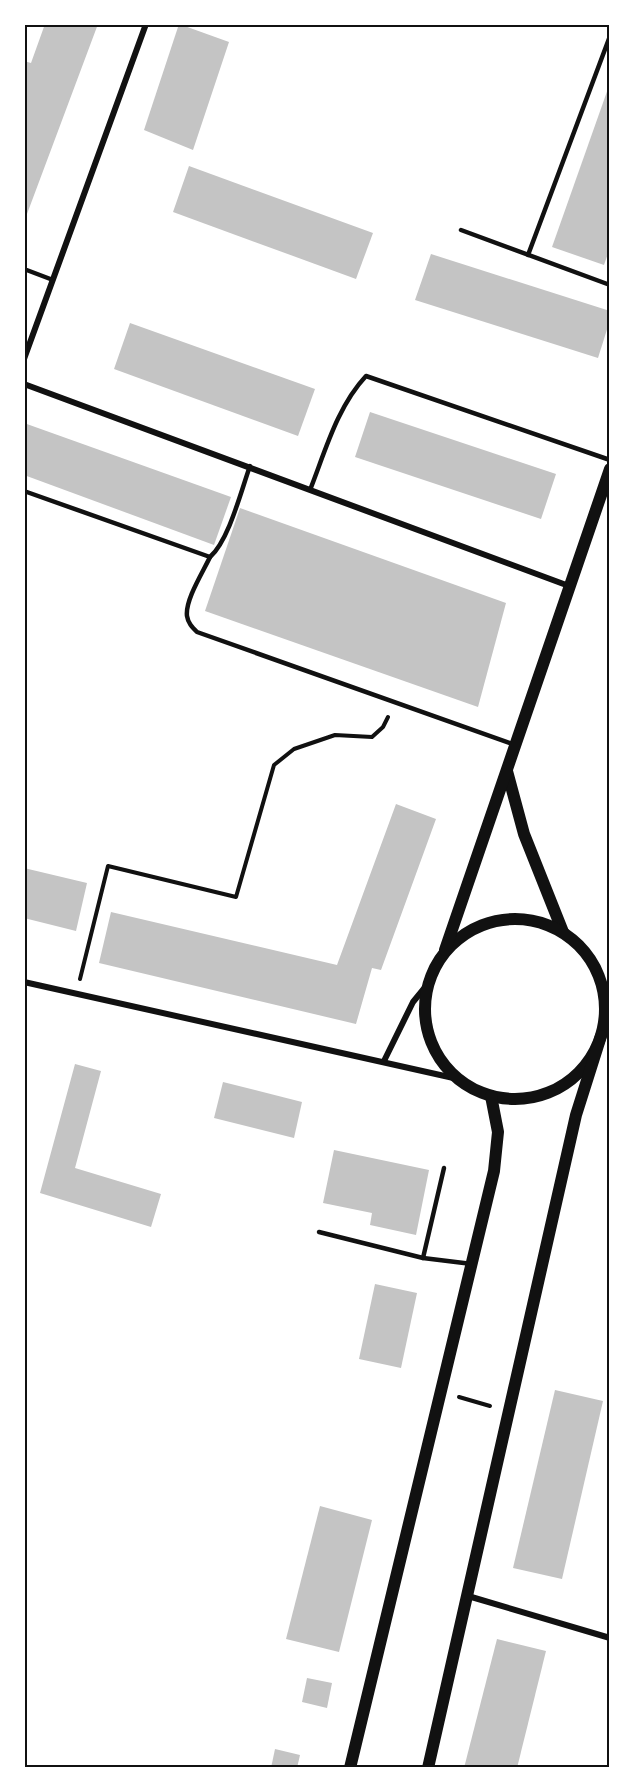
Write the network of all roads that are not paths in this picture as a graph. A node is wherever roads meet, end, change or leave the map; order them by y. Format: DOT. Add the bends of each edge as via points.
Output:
graph roads {
  1 [pos="146,24"];
  2 [pos="610,36"];
  3 [pos="461,230"];
  4 [pos="528,255"];
  5 [pos="24,269"];
  6 [pos="53,280"];
  7 [pos="610,285"];
  8 [pos="24,360"];
  9 [pos="24,384"];
  10 [pos="610,460"];
  11 [pos="250,466"];
  12 [pos="610,469"];
  13 [pos="310,490"];
  14 [pos="24,491"];
  15 [pos="210,557"];
  16 [pos="570,586"];
  17 [pos="516,746"];
  18 [pos="507,771"];
  19 [pos="563,932"];
  20 [pos="444,953"];
  21 [pos="431,980"];
  22 [pos="24,982"];
  23 [pos="601,1036"];
  24 [pos="384,1061"];
  25 [pos="458,1079"];
  26 [pos="491,1096"];
  27 [pos="444,1168"];
  28 [pos="319,1232"];
  29 [pos="423,1258"];
  30 [pos="472,1264"];
  31 [pos="468,1596"];
  32 [pos="610,1638"];
  33 [pos="350,1768"];
  34 [pos="428,1768"];
  1 -- 6 [label="street"];
  2 -- 4 [label="lane"];
  3 -- 4 [label="lane"];
  4 -- 7 [label="lane"];
  5 -- 6 [label="lane"];
  6 -- 8 [label="street"];
  9 -- 11 [label="street"];
  10 -- 13 [label="lane" via="366,376 351,392"];
  11 -- 13 [label="street"];
  11 -- 15 [label="lane" via="224,538"];
  12 -- 16 [label="main road"];
  13 -- 16 [label="street"];
  14 -- 15 [label="lane"];
  15 -- 17 [label="lane" via="189,601 187,614 197,632"];
  16 -- 17 [label="main road"];
  17 -- 18 [label="main road"];
  18 -- 19 [label="main road" via="524,834"];
  18 -- 20 [label="main road"];
  19 -- 20 [label="main road" via="521,919 494,921 464,934"];
  19 -- 23 [label="main road" via="583,950 602,986 605,1003"];
  20 -- 21 [label="main road"];
  21 -- 24 [label="street" via="413,1002"];
  21 -- 25 [label="main road" via="425,1005 427,1029 440,1060"];
  22 -- 24 [label="street"];
  23 -- 26 [label="main road" via="591,1057 558,1088 524,1099"];
  23 -- 31 [label="main road" via="576,1115"];
  24 -- 25 [label="street"];
  25 -- 26 [label="main road"];
  26 -- 30 [label="main road" via="498,1132 494,1171"];
  27 -- 29 [label="lane"];
  28 -- 29 [label="lane"];
  29 -- 30 [label="lane"];
  30 -- 33 [label="main road"];
  31 -- 32 [label="street"];
  31 -- 34 [label="main road"];
}
